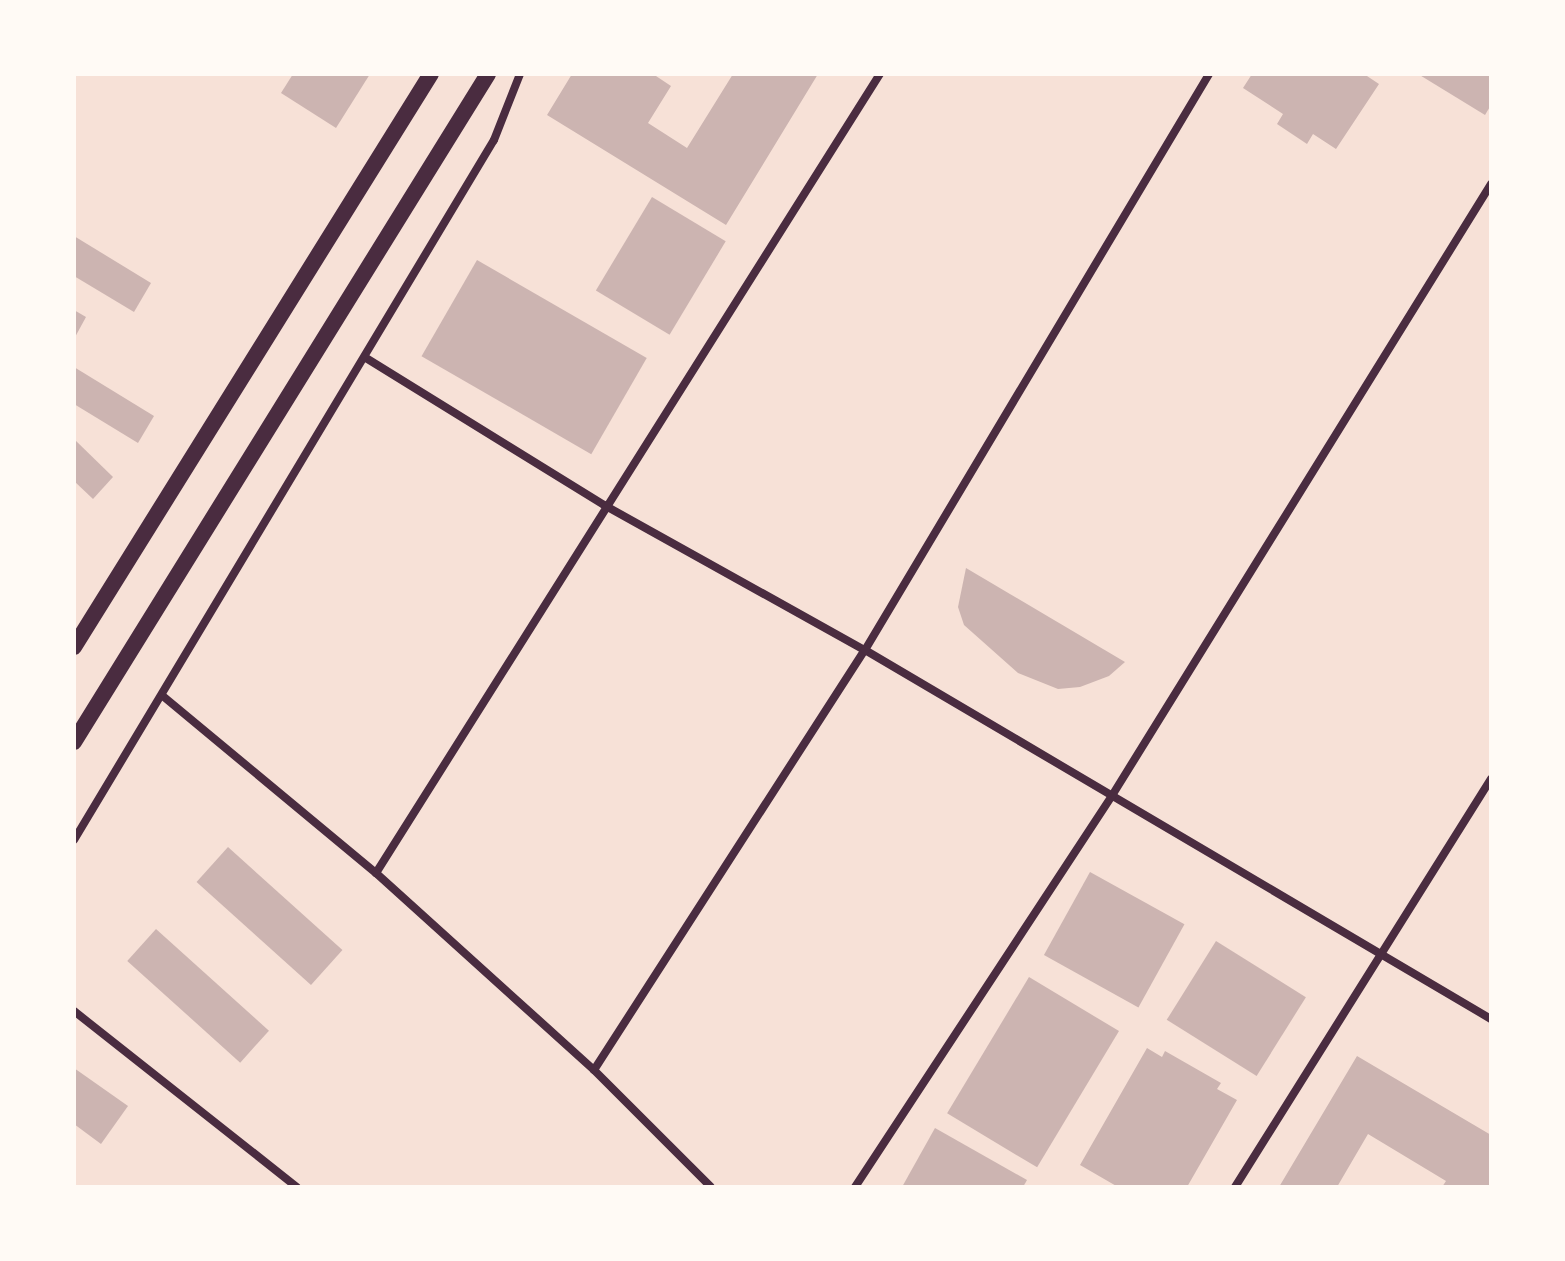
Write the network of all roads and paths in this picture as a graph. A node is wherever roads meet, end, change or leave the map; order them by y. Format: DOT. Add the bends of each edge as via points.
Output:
graph roads {
  1 [pos="431,74"];
  2 [pos="488,74"];
  3 [pos="520,74"];
  4 [pos="880,74"];
  5 [pos="1209,74"];
  6 [pos="1491,184"];
  7 [pos="366,358"];
  8 [pos="604,505"];
  9 [pos="74,647"];
  10 [pos="865,650"];
  11 [pos="164,697"];
  12 [pos="74,742"];
  13 [pos="1491,779"];
  14 [pos="1113,794"];
  15 [pos="74,840"];
  16 [pos="376,873"];
  17 [pos="1382,954"];
  18 [pos="74,1011"];
  19 [pos="1491,1019"];
  20 [pos="594,1070"];
  21 [pos="297,1187"];
  22 [pos="711,1187"];
  23 [pos="855,1187"];
  24 [pos="1235,1187"];
  1 -- 9 [label="main road"];
  2 -- 12 [label="main road"];
  3 -- 7 [label="street" via="494,140"];
  4 -- 8 [label="street"];
  5 -- 10 [label="street"];
  6 -- 14 [label="street"];
  7 -- 8 [label="street"];
  7 -- 11 [label="street"];
  8 -- 10 [label="street"];
  8 -- 16 [label="street"];
  10 -- 14 [label="street"];
  10 -- 20 [label="street"];
  11 -- 15 [label="street"];
  11 -- 16 [label="street"];
  13 -- 17 [label="street"];
  14 -- 17 [label="street"];
  14 -- 23 [label="street"];
  16 -- 20 [label="street"];
  17 -- 19 [label="street"];
  17 -- 24 [label="street"];
  18 -- 21 [label="street"];
  20 -- 22 [label="street"];
}
